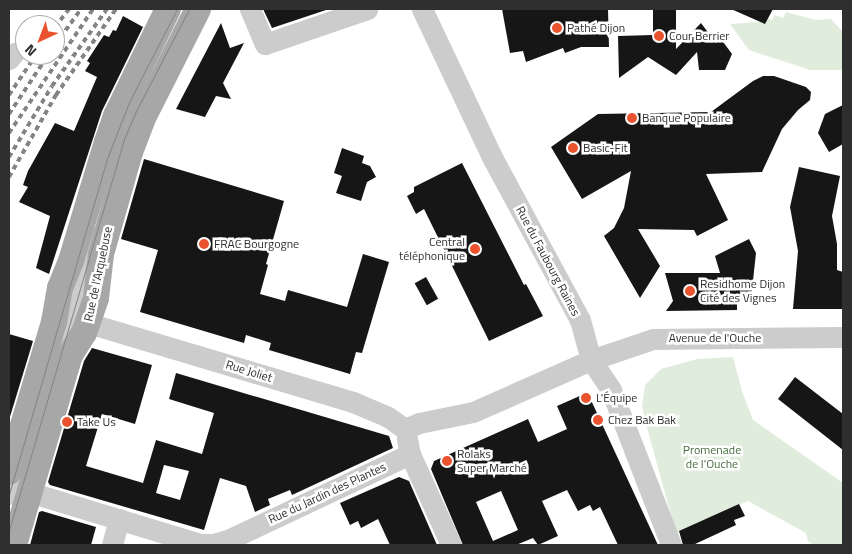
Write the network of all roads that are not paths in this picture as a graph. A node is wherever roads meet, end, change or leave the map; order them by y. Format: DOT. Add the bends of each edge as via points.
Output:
graph roads {
  1 [pos="168,9"];
  2 [pos="177,9"];
  3 [pos="189,9"];
  4 [pos="198,9"];
  5 [pos="250,9"];
  6 [pos="367,9"];
  7 [pos="422,9"];
  8 [pos="88,323"];
  9 [pos="843,337"];
  10 [pos="591,360"];
  11 [pos="405,429"];
  12 [pos="410,454"];
  13 [pos="9,472"];
  14 [pos="19,493"];
  15 [pos="119,519"];
  16 [pos="9,530"];
  17 [pos="14,545"];
  18 [pos="112,545"];
  19 [pos="213,545"];
  20 [pos="452,545"];
  21 [pos="670,545"];
  1 -- 13 [label="main road, Rue de l'Arquebuse" via="110,133 60,288 54,322"];
  2 -- 14 [label="street, Rue de l'Arquebuse" via="130,100 108,156"];
  3 -- 16 [label="street, Rue de l'Arquebuse" via="125,137"];
  4 -- 8 [label="main road, Rue de l'Arquebuse" via="143,118 130,152 101,254 96,298"];
  5 -- 6 [label="street" via="265,44"];
  7 -- 10 [label="street, Rue du Faubourg Raines" via="493,159 580,320"];
  8 -- 11 [label="street, Rue Joliet" via="353,402 388,417"];
  8 -- 14 [label="main road, Rue de l'Arquebuse" via="70,355"];
  9 -- 10 [label="street, Avenue de l'Ouche" via="658,339"];
  10 -- 11 [label="street" via="473,412"];
  10 -- 21 [label="street, Rue du Faubourg Raines" via="612,390"];
  11 -- 12 [label="street"];
  12 -- 19 [label="street, Rue du Jardin des Plantes"];
  12 -- 20 [label="street"];
  14 -- 15 [label="street, Rue du Jardin des Plantes"];
  14 -- 17 [label="main road, Rue de l'Arquebuse"];
  15 -- 18 [label="street"];
  15 -- 19 [label="street, Rue du Jardin des Plantes" via="200,544"];
}
